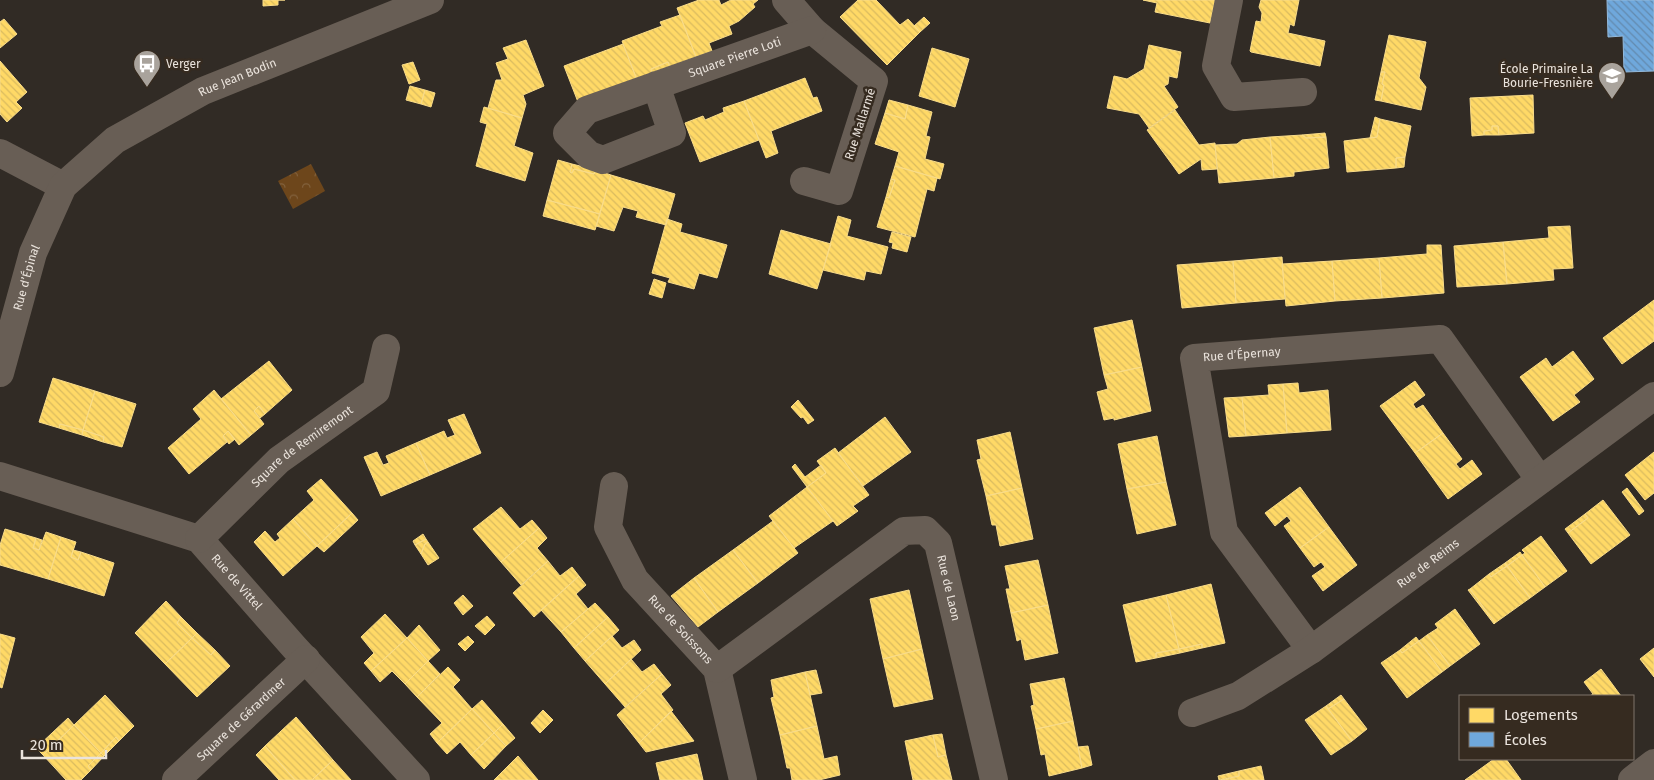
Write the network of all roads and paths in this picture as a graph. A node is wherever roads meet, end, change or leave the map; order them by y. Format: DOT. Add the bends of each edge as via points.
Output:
graph roads {
  1 [pos="430,0"];
  2 [pos="786,0"];
  3 [pos="1229,0"];
  4 [pos="812,30"];
  5 [pos="656,85"];
  6 [pos="1303,92"];
  7 [pos="0,153"];
  8 [pos="804,181"];
  9 [pos="63,186"];
  10 [pos="386,348"];
  11 [pos="0,373"];
  12 [pos="1654,396"];
  13 [pos="0,476"];
  14 [pos="1540,480"];
  15 [pos="614,486"];
  16 [pos="199,539"];
  17 [pos="1311,650"];
  18 [pos="306,659"];
  19 [pos="717,669"];
  20 [pos="1192,713"];
  21 [pos="1654,763"];
  22 [pos="176,780"];
  23 [pos="416,780"];
  24 [pos="743,780"];
  25 [pos="994,780"];
  26 [pos="1632,780"];
  1 -- 9 [label="street, Rue Jean Bodin" via="203,91 115,140"];
  2 -- 4 [label="street, Rue Mallarmé"];
  3 -- 6 [label="street" via="1216,66 1234,96"];
  4 -- 5 [label="street, Square Pierre Loti"];
  4 -- 8 [label="street, Rue Mallarmé" via="874,81 839,190"];
  7 -- 9 [label="street"];
  9 -- 11 [label="street, Rue d’Épinal" via="33,252"];
  10 -- 16 [label="street, Square de Remiremont" via="376,392 279,460"];
  12 -- 14 [label="street, Rue de Reims"];
  13 -- 16 [label="street"];
  14 -- 17 [label="street, Rue de Reims"];
  14 -- 17 [label="street, Rue d’Épernay" via="1440,339 1194,358 1224,532"];
  15 -- 19 [label="street, Rue de Soissons" via="608,527 635,580"];
  16 -- 18 [label="street, Rue de Vittel"];
  17 -- 20 [label="street, Rue de Reims" via="1238,696"];
  18 -- 22 [label="street, Square de Gérardmer"];
  18 -- 23 [label="street, Rue de Vittel"];
  19 -- 24 [label="street, Rue de Soissons"];
  19 -- 25 [label="street, Rue de Laon" via="904,531 925,530 938,543"];
  21 -- 26 [label="street"];
}
